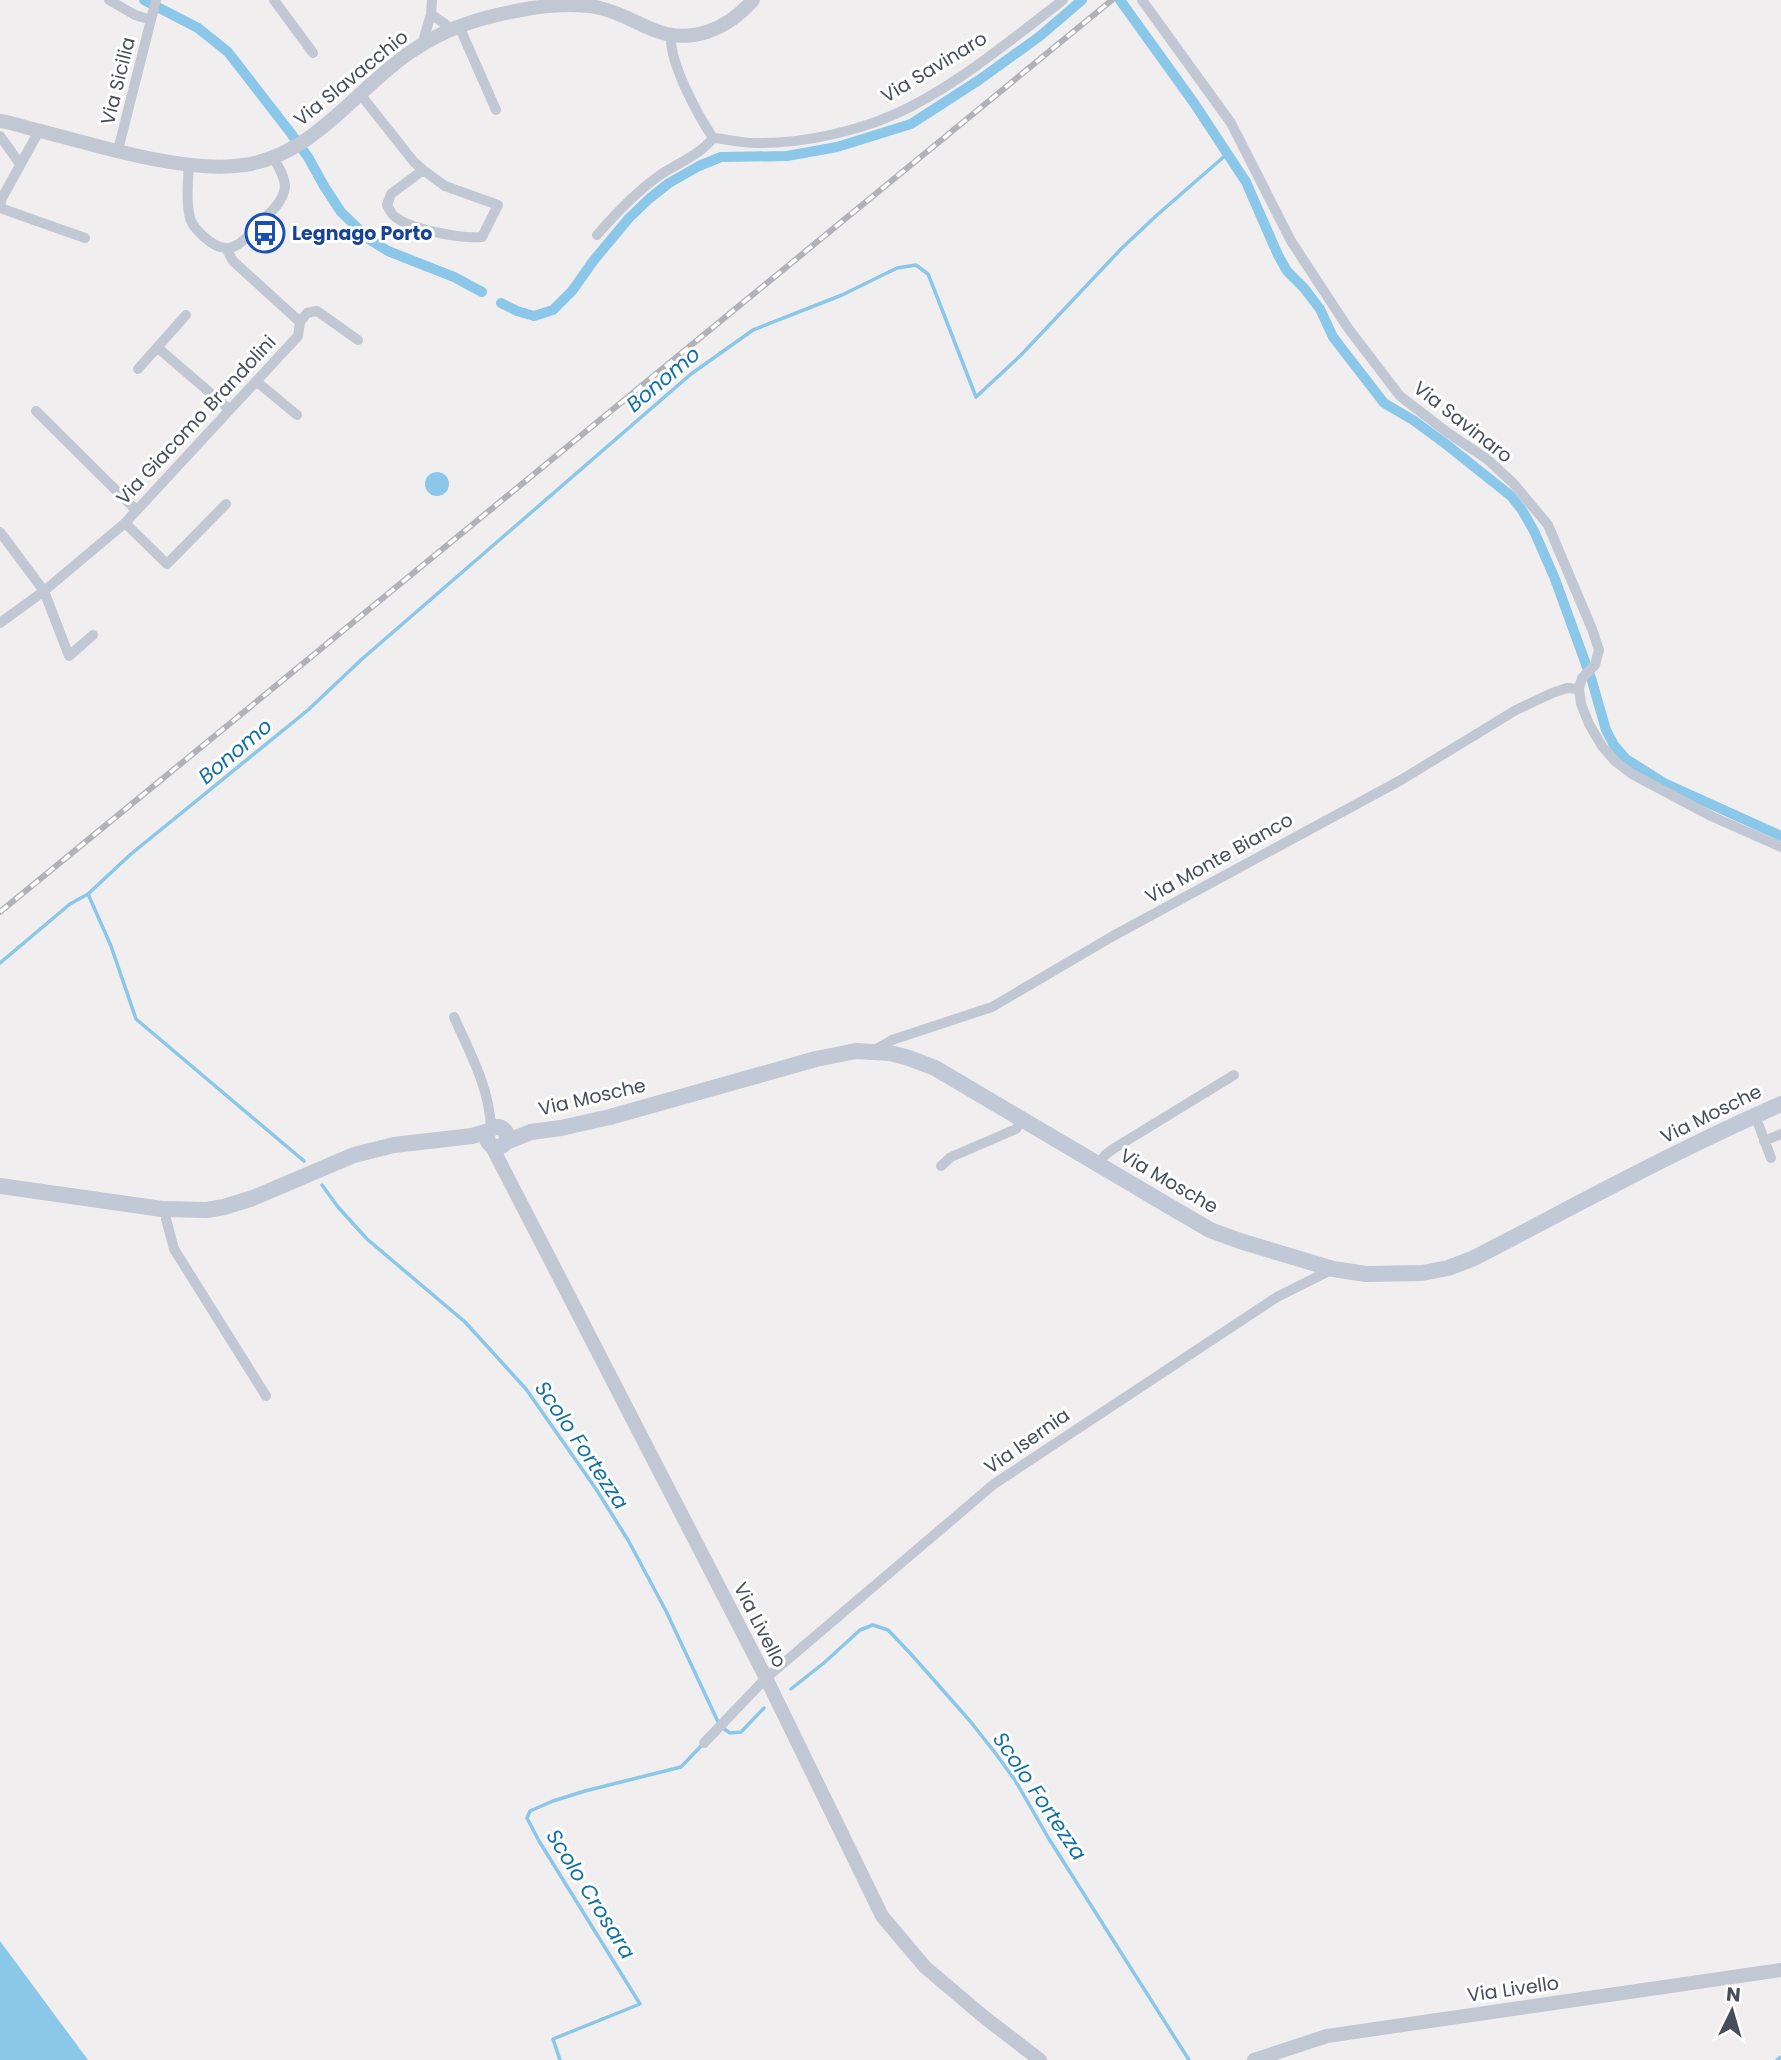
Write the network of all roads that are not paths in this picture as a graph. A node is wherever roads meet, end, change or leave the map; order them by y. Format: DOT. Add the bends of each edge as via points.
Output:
graph roads {
  1 [pos="109,0"];
  2 [pos="156,0"];
  3 [pos="274,0"];
  4 [pos="432,0"];
  5 [pos="753,0"];
  6 [pos="1063,0"];
  7 [pos="1144,1"];
  8 [pos="431,14"];
  9 [pos="152,17"];
  10 [pos="455,28"];
  11 [pos="671,35"];
  12 [pos="422,45"];
  13 [pos="313,53"];
  14 [pos="360,94"];
  15 [pos="496,110"];
  16 [pos="0,121"];
  17 [pos="39,131"];
  18 [pos="0,136"];
  19 [pos="713,138"];
  20 [pos="118,150"];
  21 [pos="273,157"];
  22 [pos="20,164"];
  23 [pos="189,164"];
  24 [pos="423,170"];
  25 [pos="0,207"];
  26 [pos="597,235"];
  27 [pos="85,238"];
  28 [pos="226,248"];
  29 [pos="186,315"];
  30 [pos="300,322"];
  31 [pos="358,340"];
  32 [pos="158,348"];
  33 [pos="138,369"];
  34 [pos="256,381"];
  35 [pos="229,410"];
  36 [pos="36,411"];
  37 [pos="297,415"];
  38 [pos="226,504"];
  39 [pos="136,510"];
  40 [pos="125,523"];
  41 [pos="0,532"];
  42 [pos="44,591"];
  43 [pos="0,623"];
  44 [pos="93,635"];
  45 [pos="1579,689"];
  46 [pos="1781,847"];
  47 [pos="454,1017"];
  48 [pos="871,1052"];
  49 [pos="1234,1075"];
  50 [pos="1781,1104"];
  51 [pos="1755,1115"];
  52 [pos="1022,1121"];
  53 [pos="496,1134"];
  54 [pos="1781,1135"];
  55 [pos="1764,1141"];
  56 [pos="1771,1158"];
  57 [pos="1098,1165"];
  58 [pos="942,1166"];
  59 [pos="0,1186"];
  60 [pos="166,1219"];
  61 [pos="1333,1269"];
  62 [pos="267,1396"];
  63 [pos="765,1678"];
  64 [pos="704,1743"];
  65 [pos="1781,1970"];
  66 [pos="1040,2060"];
  67 [pos="1254,2060"];
  1 -- 9 [label="street, Via Sicilia" via="135,15"];
  2 -- 9 [label="street, Via Sicilia"];
  3 -- 13 [label="street"];
  4 -- 8 [label="street"];
  5 -- 11 [label="street, Via Slavacchio" via="731,22 710,32"];
  6 -- 19 [label="street, Via Savinaro" via="1004,46 911,107 886,117 808,139 754,143"];
  7 -- 45 [label="street, Via Savinaro" via="1231,123 1291,241 1400,396 1487,459 1548,525 1597,642 1598,656"];
  8 -- 10 [label="street"];
  8 -- 12 [label="street"];
  9 -- 20 [label="street, Via Sicilia"];
  10 -- 11 [label="street, Via Slavacchio" via="518,10 576,5 602,8"];
  10 -- 12 [label="street, Via Slavacchio"];
  10 -- 15 [label="street"];
  11 -- 19 [label="street" via="678,68"];
  12 -- 14 [label="street, Via Slavacchio"];
  14 -- 21 [label="street, Via Slavacchio" via="309,138"];
  14 -- 24 [label="street"];
  16 -- 17 [label="street, Via Slavacchio"];
  17 -- 20 [label="street, Via Slavacchio"];
  17 -- 22 [label="street"];
  18 -- 22 [label="street"];
  19 -- 26 [label="street" via="638,192"];
  20 -- 23 [label="street, Via Slavacchio"];
  21 -- 23 [label="street, Via Slavacchio" via="234,166"];
  21 -- 28 [label="street" via="285,183 281,198 245,240"];
  22 -- 25 [label="street"];
  23 -- 28 [label="street" via="191,222 214,246"];
  24 -- 24 [label="street" via="391,194 387,205 393,215 452,236 482,237 498,205 445,186"];
  25 -- 27 [label="street"];
  28 -- 30 [label="street" via="233,261"];
  29 -- 32 [label="street"];
  30 -- 31 [label="street" via="307,313 317,311"];
  30 -- 34 [label="street, Via Giacomo Brandolini" via="298,335"];
  32 -- 33 [label="street"];
  32 -- 35 [label="street"];
  34 -- 35 [label="street, Via Giacomo Brandolini"];
  34 -- 37 [label="street"];
  35 -- 39 [label="street, Via Giacomo Brandolini"];
  36 -- 39 [label="street"];
  38 -- 40 [label="street" via="167,564"];
  39 -- 40 [label="street, Via Giacomo Brandolini"];
  40 -- 42 [label="street, Via Giacomo Brandolini"];
  41 -- 42 [label="street"];
  42 -- 43 [label="street, Via Giacomo Brandolini"];
  42 -- 44 [label="street" via="69,656"];
  45 -- 46 [label="street" via="1589,724 1615,761 1711,816"];
  45 -- 48 [label="street, Via Monte Bianco" via="1567,688 1516,710 1401,780 992,1007 892,1040"];
  47 -- 53 [label="street" via="480,1074"];
  48 -- 52 [label="main road, Via Mosche" via="935,1068"];
  48 -- 53 [label="main road, Via Mosche" via="816,1059 561,1128"];
  49 -- 57 [label="street" via="1113,1149"];
  50 -- 51 [label="main road, Via Mosche"];
  51 -- 55 [label="street"];
  51 -- 61 [label="main road, Via Mosche" via="1448,1268 1383,1275"];
  52 -- 57 [label="main road, Via Mosche"];
  52 -- 58 [label="street" via="1016,1129 951,1157"];
  53 -- 59 [label="main road" via="394,1145 354,1155 253,1198 207,1210 162,1209"];
  53 -- 63 [label="street, Via Livello" via="500,1164"];
  54 -- 55 [label="street"];
  55 -- 56 [label="street"];
  57 -- 61 [label="main road, Via Mosche" via="1210,1230"];
  60 -- 62 [label="street" via="174,1249"];
  61 -- 63 [label="street, Via Isernia" via="1277,1297 994,1484"];
  63 -- 64 [label="street, Via Isernia"];
  63 -- 66 [label="street, Via Livello" via="881,1916 925,1967"];
  65 -- 67 [label="street, Via Livello" via="1327,2036"];
}
